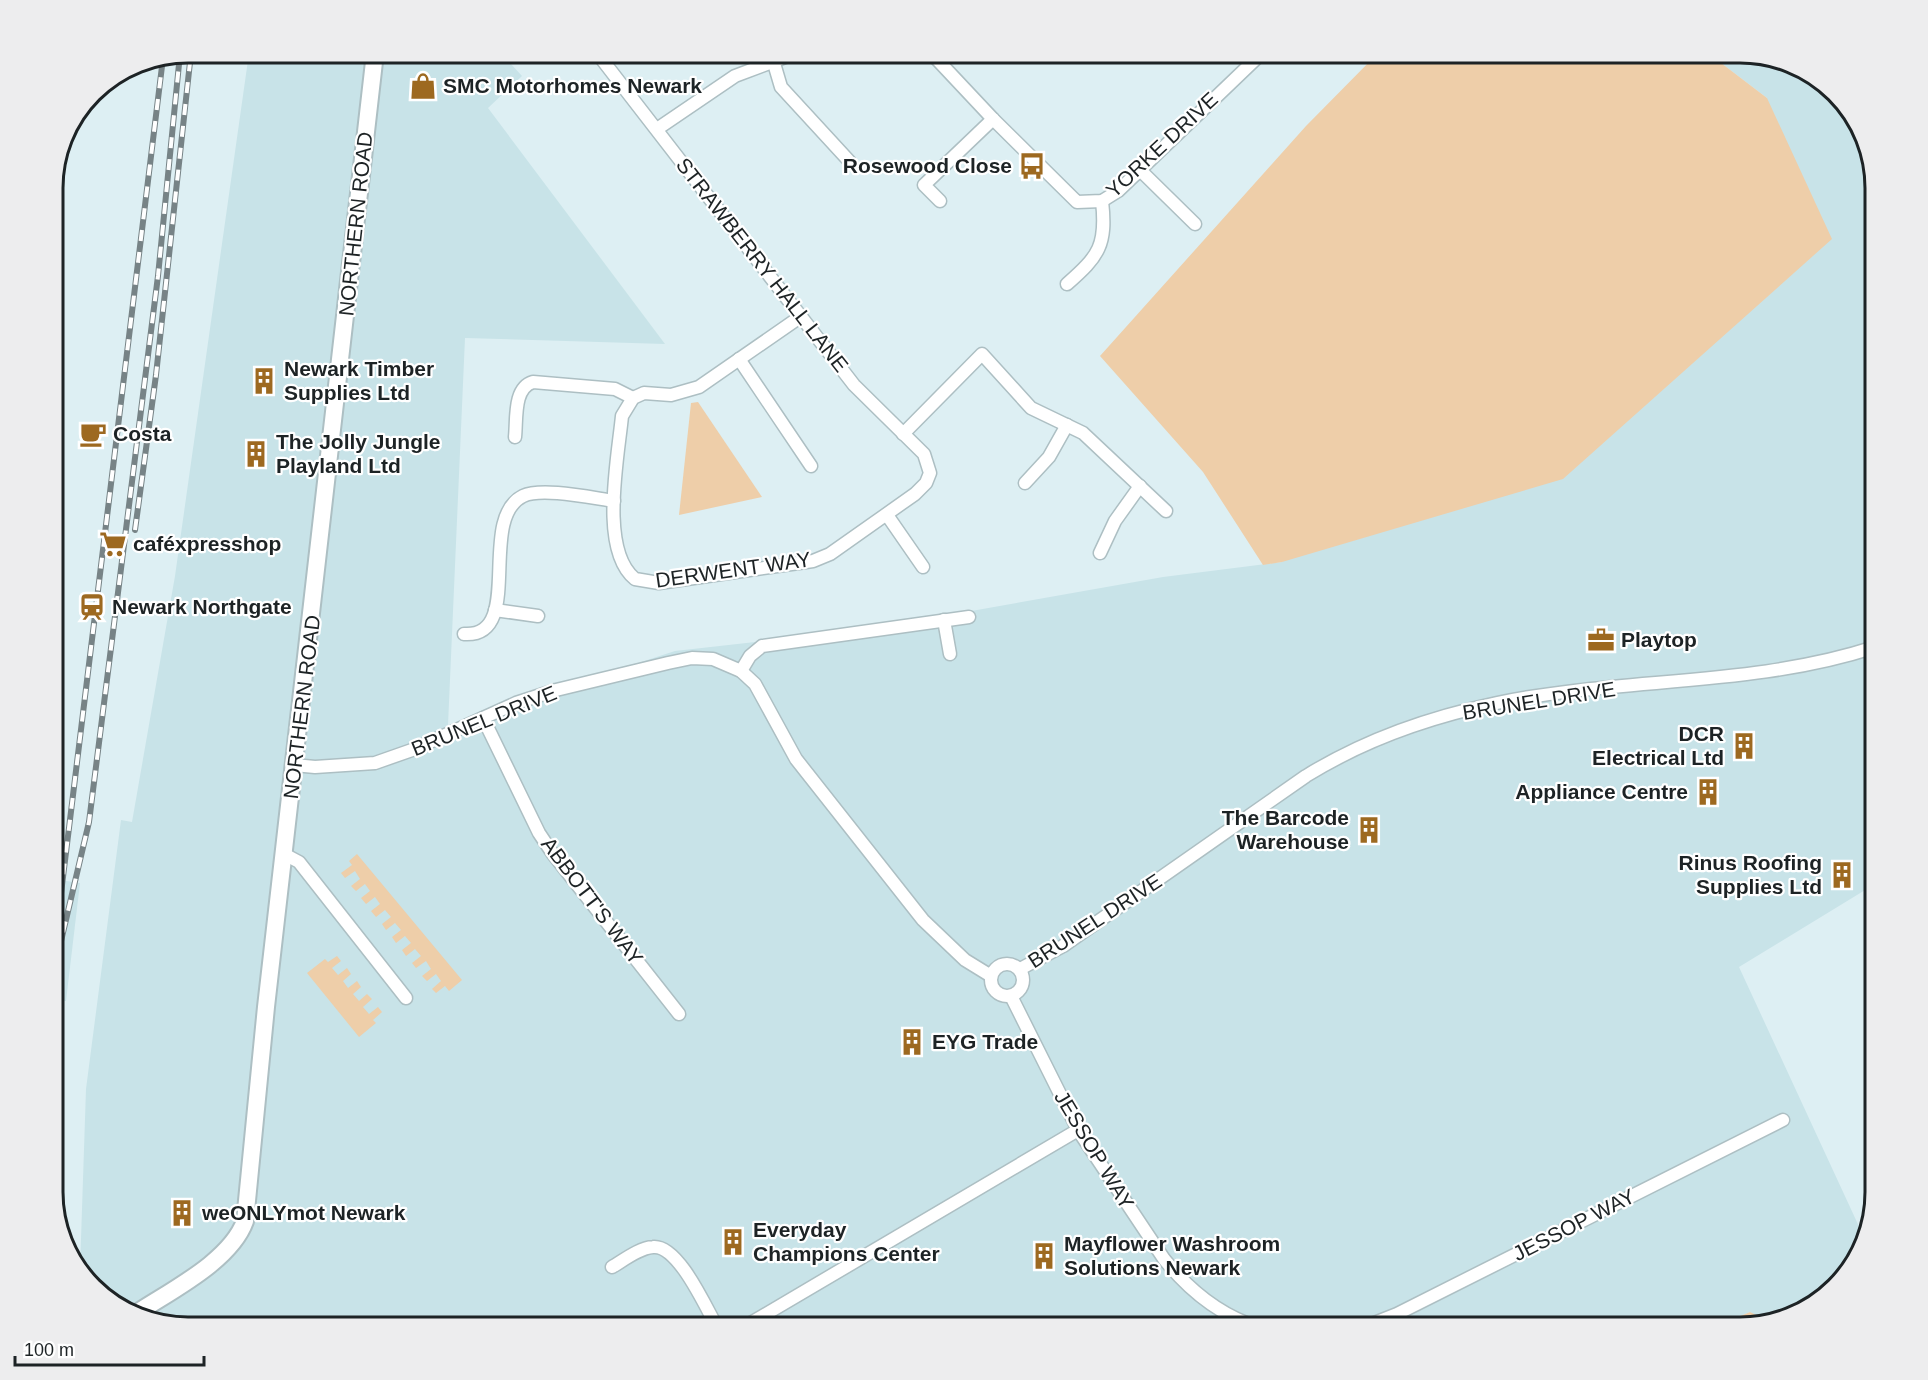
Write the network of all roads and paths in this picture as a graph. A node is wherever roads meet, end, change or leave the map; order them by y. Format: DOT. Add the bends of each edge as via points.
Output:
graph roads {
  1 [pos="374,63"];
  2 [pos="606,63"];
  3 [pos="766,63"];
  4 [pos="774,63"];
  5 [pos="941,63"];
  6 [pos="1250,63"];
  7 [pos="993,119"];
  8 [pos="657,129"];
  9 [pos="850,162"];
  10 [pos="1139,169"];
  11 [pos="940,201"];
  12 [pos="1102,201"];
  13 [pos="1194,224"];
  14 [pos="1067,284"];
  15 [pos="800,317"];
  16 [pos="739,359"];
  17 [pos="633,398"];
  18 [pos="1067,425"];
  19 [pos="903,434"];
  20 [pos="515,437"];
  21 [pos="811,466"];
  22 [pos="930,472"];
  23 [pos="1025,483"];
  24 [pos="1140,486"];
  25 [pos="614,501"];
  26 [pos="1166,511"];
  27 [pos="887,515"];
  28 [pos="1100,554"];
  29 [pos="923,567"];
  30 [pos="495,609"];
  31 [pos="538,616"];
  32 [pos="969,617"];
  33 [pos="944,620"];
  34 [pos="464,634"];
  35 [pos="1865,650"];
  36 [pos="950,654"];
  37 [pos="741,671"];
  38 [pos="483,717"];
  39 [pos="294,765"];
  40 [pos="284,855"];
  41 [pos="1020,969"];
  42 [pos="991,976"];
  43 [pos="1011,996"];
  44 [pos="406,998"];
  45 [pos="679,1014"];
  46 [pos="1784,1120"];
  47 [pos="1078,1130"];
  48 [pos="612,1267"];
  49 [pos="144,1308"];
  50 [pos="711,1317"];
  51 [pos="763,1317"];
  52 [pos="1236,1317"];
  53 [pos="1389,1317"];
  1 -- 39 [label="street, NORTHERN ROAD"];
  2 -- 8 [label="street, STRAWBERRY HALL LANE"];
  3 -- 8 [label="street" via="735,76"];
  4 -- 9 [label="street" via="781,87"];
  5 -- 7 [label="street, YORKE DRIVE"];
  6 -- 10 [label="street, YORKE DRIVE"];
  7 -- 11 [label="street" via="924,185"];
  7 -- 12 [label="street, YORKE DRIVE" via="1077,202"];
  8 -- 15 [label="street, STRAWBERRY HALL LANE"];
  10 -- 12 [label="street, YORKE DRIVE"];
  10 -- 13 [label="street"];
  12 -- 14 [label="street" via="1105,227 1101,248"];
  15 -- 16 [label="street"];
  15 -- 19 [label="street, STRAWBERRY HALL LANE" via="854,386"];
  16 -- 17 [label="street" via="699,387 671,394 644,393"];
  16 -- 21 [label="street"];
  17 -- 20 [label="street" via="615,389 524,384 519,392"];
  17 -- 25 [label="street, DERWENT WAY" via="622,416"];
  18 -- 19 [label="street" via="1031,408 982,354"];
  18 -- 23 [label="street" via="1049,457"];
  18 -- 24 [label="street" via="1083,433"];
  19 -- 22 [label="street, STRAWBERRY HALL LANE" via="924,454"];
  22 -- 27 [label="street, DERWENT WAY" via="926,483"];
  24 -- 26 [label="street"];
  24 -- 28 [label="street" via="1114,521"];
  25 -- 27 [label="street, DERWENT WAY" via="620,560 635,579 651,583 813,561 830,554"];
  25 -- 30 [label="street" via="544,493 530,493 516,500 504,521"];
  27 -- 29 [label="street"];
  30 -- 31 [label="street"];
  30 -- 34 [label="street" via="492,622 482,631"];
  32 -- 33 [label="street"];
  33 -- 36 [label="street"];
  33 -- 37 [label="street" via="762,646"];
  35 -- 41 [label="street, BRUNEL DRIVE" via="1749,675 1496,703 1385,736 1306,776 1063,946"];
  37 -- 38 [label="street, BRUNEL DRIVE" via="713,659 692,658 580,683"];
  37 -- 42 [label="street, BRUNEL DRIVE" via="762,693 796,759 923,920 965,960"];
  38 -- 39 [label="street, BRUNEL DRIVE" via="375,763"];
  38 -- 45 [label="street, ABBOTT'S WAY" via="553,854"];
  39 -- 40 [label="street, NORTHERN ROAD"];
  40 -- 44 [label="street" via="299,862"];
  40 -- 49 [label="street, NORTHERN ROAD" via="246,1221 221,1255"];
  41 -- 42 [label="street" via="1005,963"];
  41 -- 43 [label="street" via="1022,988"];
  42 -- 43 [label="street" via="995,992"];
  43 -- 47 [label="street, JESSOP WAY"];
  46 -- 53 [label="street, JESSOP WAY"];
  47 -- 51 [label="street"];
  47 -- 52 [label="street, JESSOP WAY" via="1177,1275 1212,1304"];
  48 -- 50 [label="street" via="642,1250 659,1246 666,1249 673,1253"];
}
